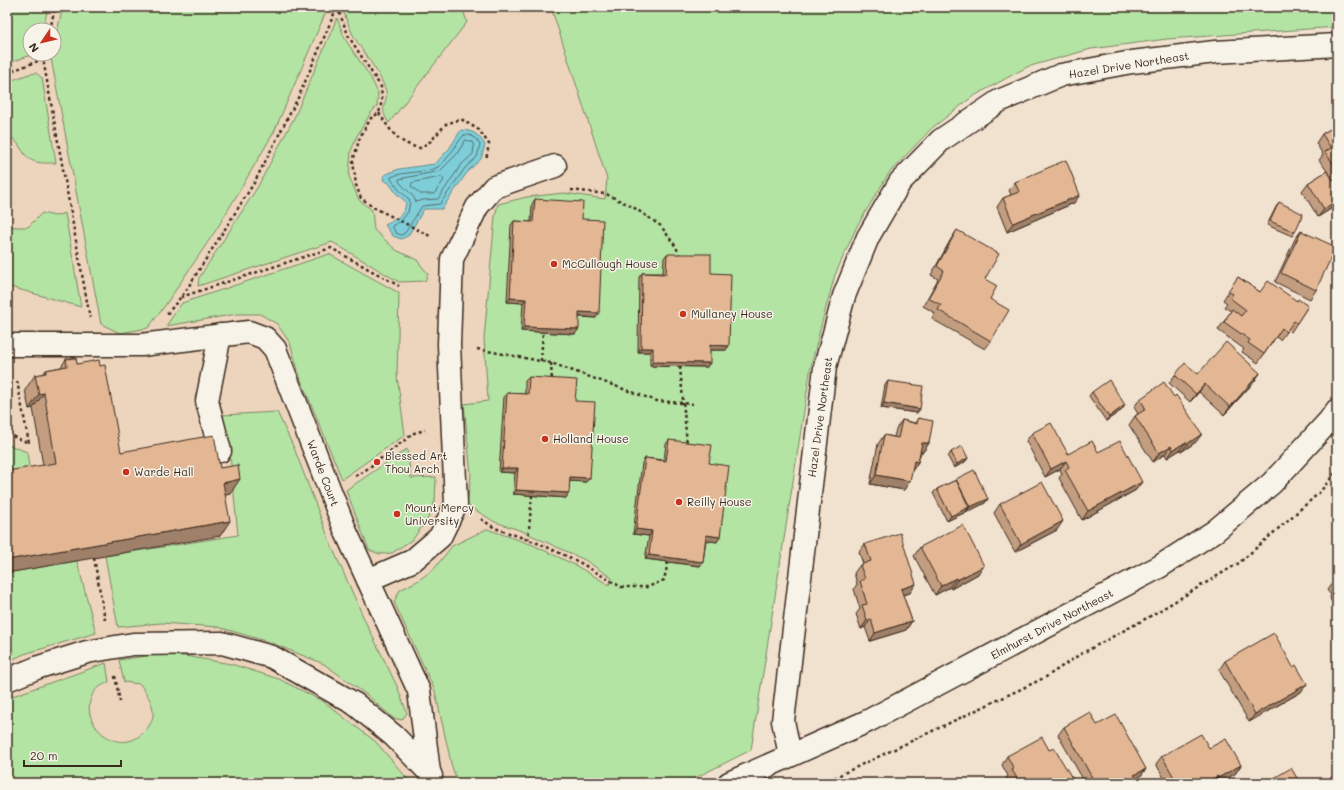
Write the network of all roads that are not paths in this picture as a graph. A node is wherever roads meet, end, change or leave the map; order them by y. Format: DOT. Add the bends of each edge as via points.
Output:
graph roads {
  1 [pos="1337,45"];
  2 [pos="555,166"];
  3 [pos="220,335"];
  4 [pos="7,345"];
  5 [pos="1337,410"];
  6 [pos="220,452"];
  7 [pos="368,580"];
  8 [pos="7,680"];
  9 [pos="790,755"];
  10 [pos="432,777"];
  11 [pos="728,783"];
  1 -- 9 [label="street, Hazel Drive Northeast" via="1215,52 1132,62 1061,75 999,101 941,140 900,182 868,237 844,296 825,367 783,721"];
  2 -- 7 [label="street" via="494,187 477,207 452,259 449,344 456,504 440,537 412,561"];
  3 -- 4 [label="street, Warde Court" via="141,345"];
  3 -- 6 [label="street" via="207,401"];
  3 -- 7 [label="street, Warde Court" via="249,332 265,338 275,349 346,532"];
  5 -- 9 [label="street, Elmhurst Drive Northeast" via="1272,483 1215,531 1159,567 868,721"];
  7 -- 10 [label="street, Warde Court" via="419,691"];
  8 -- 10 [label="street" via="87,652 133,644 222,644 272,657 355,704 394,736"];
  9 -- 11 [label="street, Elmhurst Drive Northeast"];
}
